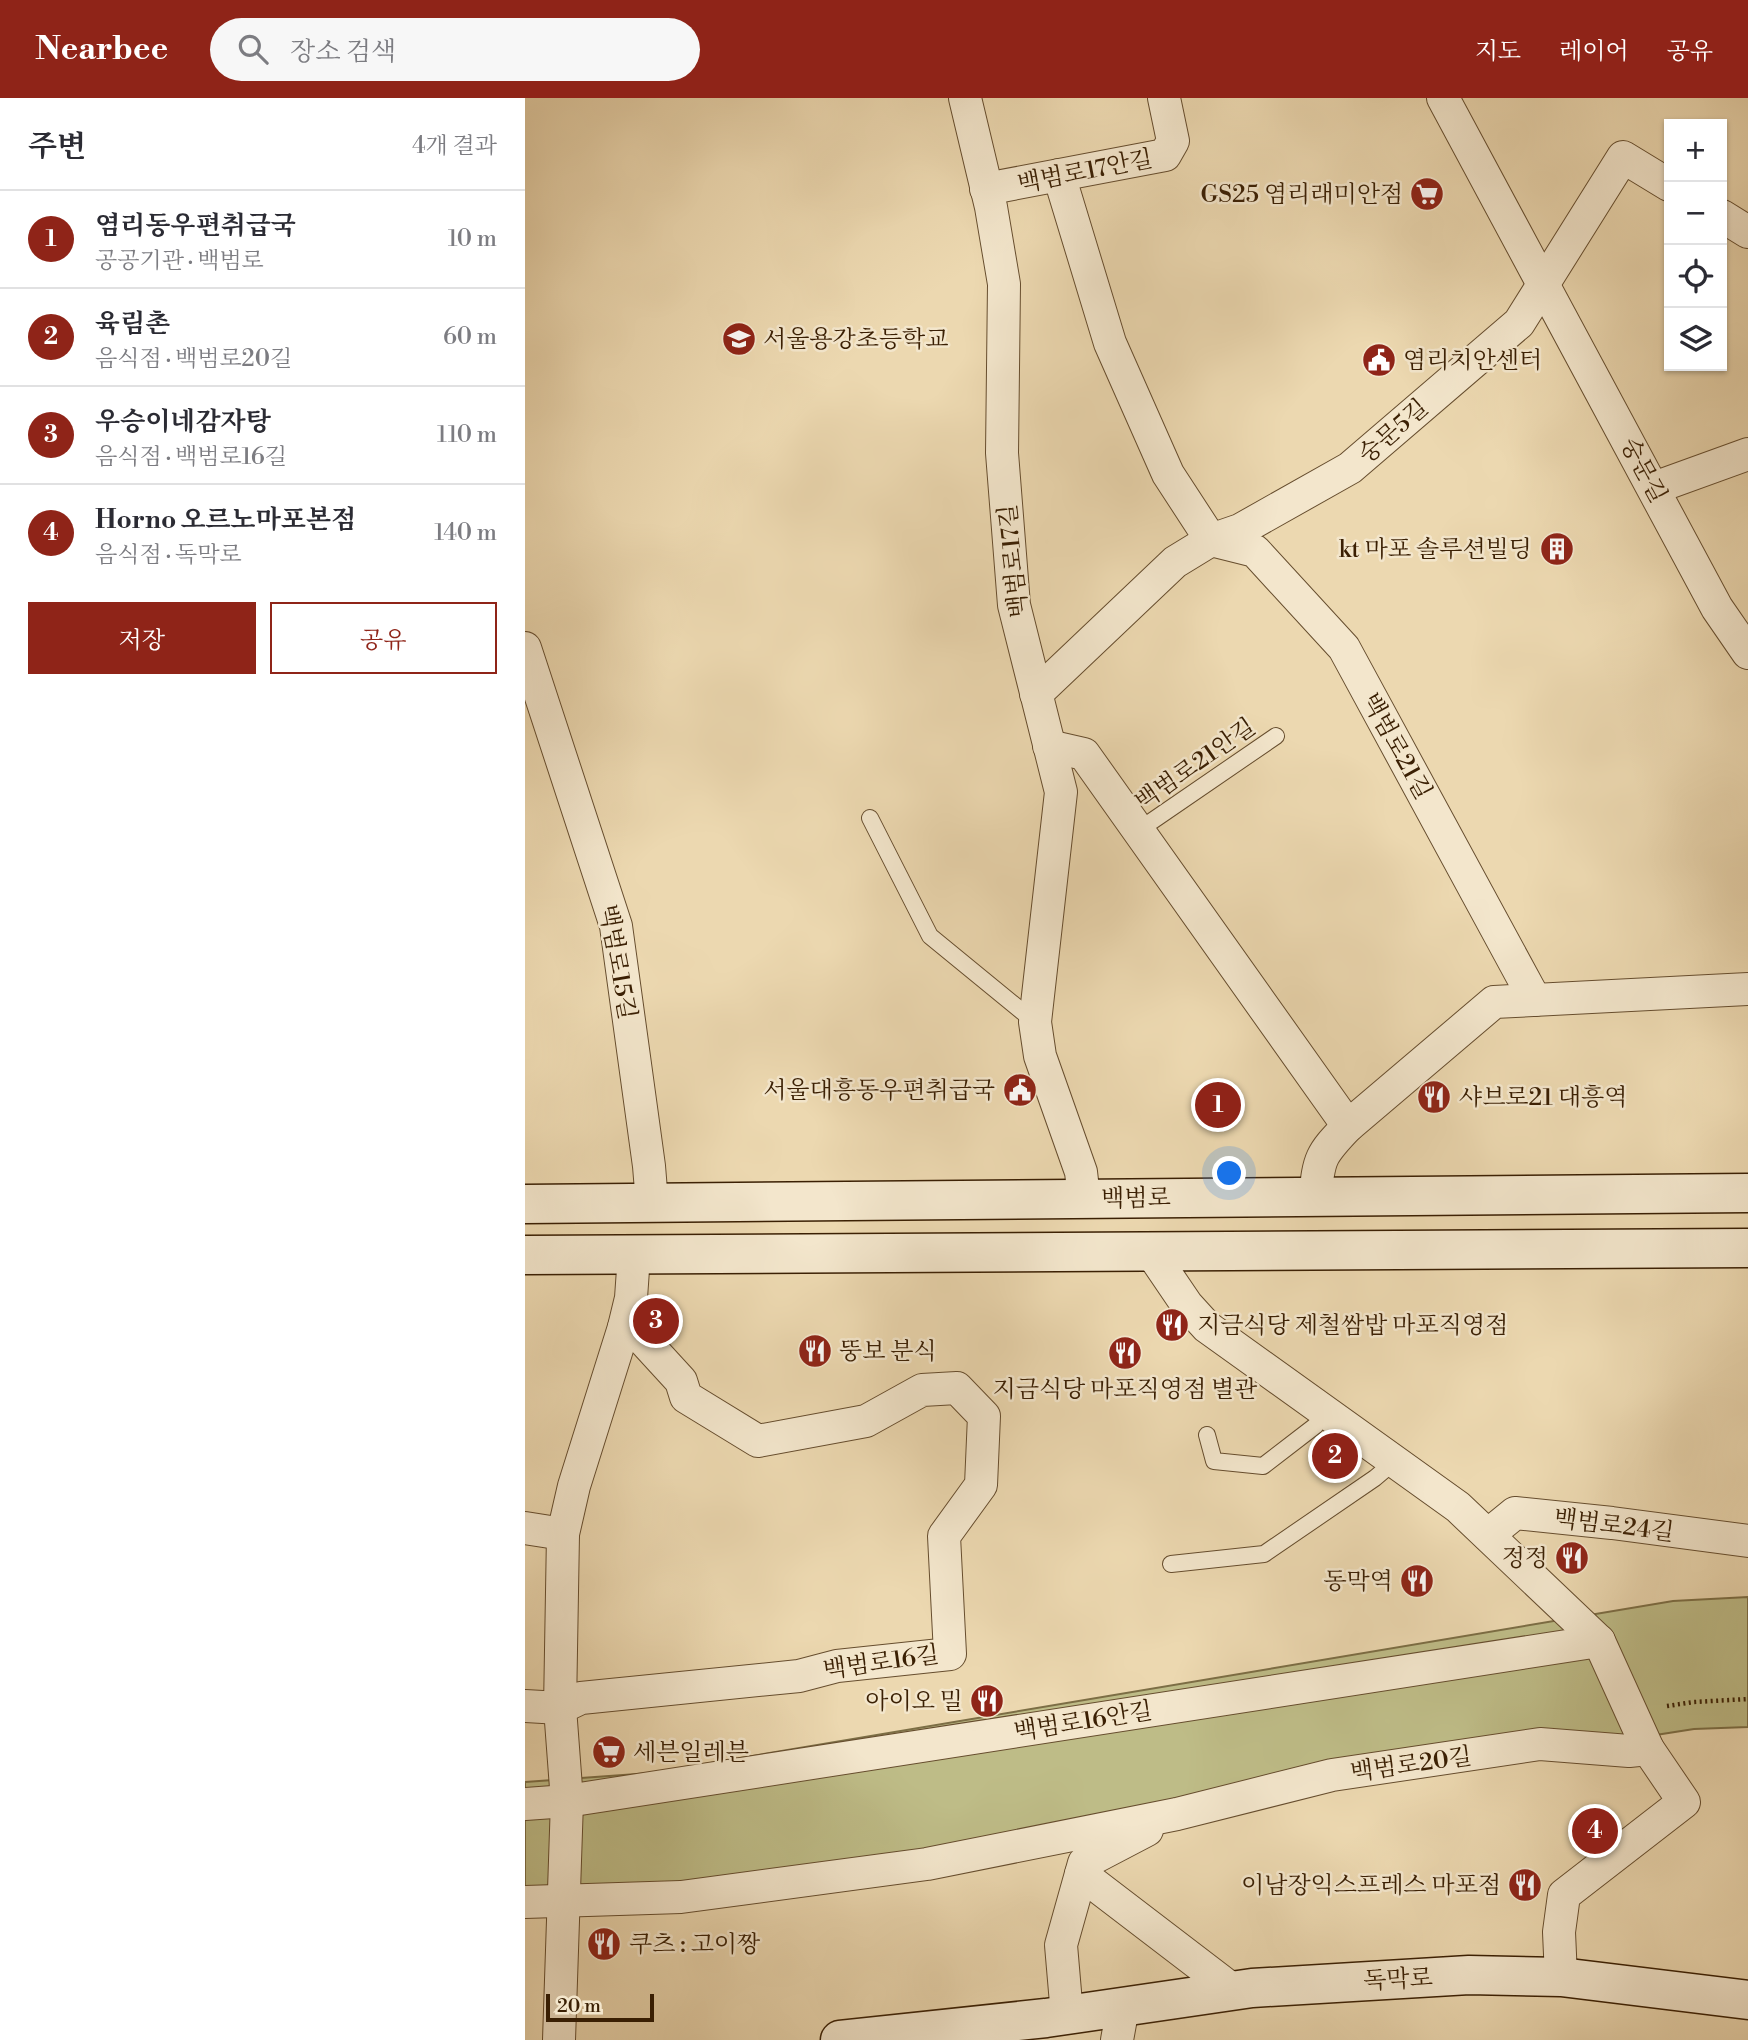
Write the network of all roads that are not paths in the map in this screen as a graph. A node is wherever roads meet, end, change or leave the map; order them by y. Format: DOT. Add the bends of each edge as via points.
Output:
graph roads {
  1 [pos="964,98"];
  2 [pos="1164,98"];
  3 [pos="1443,98"];
  4 [pos="1059,175"];
  5 [pos="1664,182"];
  6 [pos="986,189"];
  7 [pos="1727,219"];
  8 [pos="1748,232"];
  9 [pos="1545,285"];
  10 [pos="1748,454"];
  11 [pos="1654,488"];
  12 [pos="1211,540"];
  13 [pos="525,649"];
  14 [pos="1748,653"];
  15 [pos="1036,694"];
  16 [pos="1276,736"];
  17 [pos="1049,746"];
  18 [pos="870,818"];
  19 [pos="1139,830"];
  20 [pos="1748,989"];
  21 [pos="1535,1000"];
  22 [pos="1035,1022"];
  23 [pos="1348,1126"];
  24 [pos="1748,1193"];
  25 [pos="1315,1197"];
  26 [pos="1084,1198"];
  27 [pos="652,1203"];
  28 [pos="525,1204"];
  29 [pos="1748,1248"];
  30 [pos="1151,1252"];
  31 [pos="525,1255"];
  32 [pos="634,1255"];
  33 [pos="624,1327"];
  34 [pos="1326,1412"];
  35 [pos="1207,1435"];
  36 [pos="1395,1461"];
  37 [pos="525,1528"];
  38 [pos="563,1534"];
  39 [pos="1488,1535"];
  40 [pos="1748,1541"];
  41 [pos="1171,1563"];
  42 [pos="1599,1641"];
  43 [pos="525,1706"];
  44 [pos="561,1708"];
  45 [pos="1648,1749"];
  46 [pos="567,1801"];
  47 [pos="525,1804"];
  48 [pos="1177,1814"];
  49 [pos="1081,1874"];
  50 [pos="563,1899"];
  51 [pos="525,1902"];
  52 [pos="1561,1977"];
  53 [pos="1234,1991"];
  54 [pos="1748,2000"];
  55 [pos="1067,2015"];
  56 [pos="1120,2024"];
  57 [pos="559,2040"];
  58 [pos="840,2040"];
  1 -- 6 [label="street, 백범로17길"];
  2 -- 4 [label="street, 백범로17안길" via="1173,141 1165,155"];
  3 -- 9 [label="street, 숭문길"];
  4 -- 6 [label="street, 백범로17안길"];
  4 -- 12 [label="street" via="1110,343 1168,474"];
  5 -- 9 [label="street" via="1623,157"];
  6 -- 15 [label="street, 백범로17길" via="1004,284 1002,453 1014,605"];
  7 -- 8 [label="street"];
  9 -- 11 [label="street, 숭문길"];
  9 -- 12 [label="street, 숭문5길" via="1519,323 1350,468 1240,530"];
  10 -- 11 [label="street"];
  11 -- 14 [label="street, 숭문길" via="1717,608"];
  12 -- 15 [label="street, 숭문5길" via="1175,562"];
  12 -- 21 [label="street, 백범로21길" via="1255,551 1344,648"];
  13 -- 27 [label="street, 백범로15길" via="616,926"];
  15 -- 17 [label="street, 백범로17길"];
  16 -- 19 [label="lane, 백범로21안길"];
  17 -- 19 [label="street" via="1084,754"];
  17 -- 22 [label="street, 백범로17길" via="1061,792"];
  18 -- 22 [label="lane" via="930,936"];
  19 -- 23 [label="street"];
  20 -- 21 [label="street"];
  21 -- 23 [label="street" via="1494,1002"];
  22 -- 26 [label="street, 백범로17길" via="1040,1056 1081,1172"];
  23 -- 25 [label="street" via="1318,1163"];
  24 -- 25 [label="main road, 백범로"];
  25 -- 26 [label="main road, 백범로"];
  26 -- 27 [label="main road, 백범로"];
  27 -- 28 [label="main road, 백범로"];
  29 -- 30 [label="main road"];
  30 -- 32 [label="main road"];
  30 -- 34 [label="street" via="1207,1327"];
  31 -- 32 [label="main road"];
  32 -- 33 [label="street"];
  33 -- 38 [label="street"];
  33 -- 44 [label="street, 백범로16길" via="637,1333 681,1381 686,1397 758,1441 866,1421 922,1390 957,1388 984,1416 981,1485 944,1536 950,1654 837,1666 799,1676 581,1698"];
  34 -- 35 [label="lane" via="1263,1466 1214,1461"];
  34 -- 36 [label="street"];
  36 -- 39 [label="street"];
  36 -- 41 [label="lane" via="1264,1554"];
  37 -- 38 [label="street"];
  38 -- 44 [label="street"];
  39 -- 40 [label="street, 백범로24길" via="1515,1513"];
  39 -- 42 [label="street"];
  42 -- 45 [label="street"];
  42 -- 46 [label="street, 백범로16안길"];
  43 -- 44 [label="street"];
  44 -- 46 [label="street"];
  45 -- 48 [label="street, 백범로20길" via="1541,1744 1332,1775"];
  45 -- 52 [label="street" via="1684,1802 1564,1895 1559,1932"];
  46 -- 47 [label="street"];
  46 -- 50 [label="street"];
  48 -- 49 [label="street" via="1084,1863"];
  48 -- 50 [label="street" via="914,1866 681,1897"];
  49 -- 53 [label="street"];
  49 -- 55 [label="street" via="1061,1945"];
  50 -- 51 [label="street"];
  50 -- 57 [label="street"];
  52 -- 53 [label="main road, 독막로" via="1469,1975"];
  52 -- 54 [label="main road, 독막로"];
  53 -- 56 [label="main road, 독막로"];
  55 -- 56 [label="main road, 독막로"];
  55 -- 58 [label="main road, 독막로"];
}
